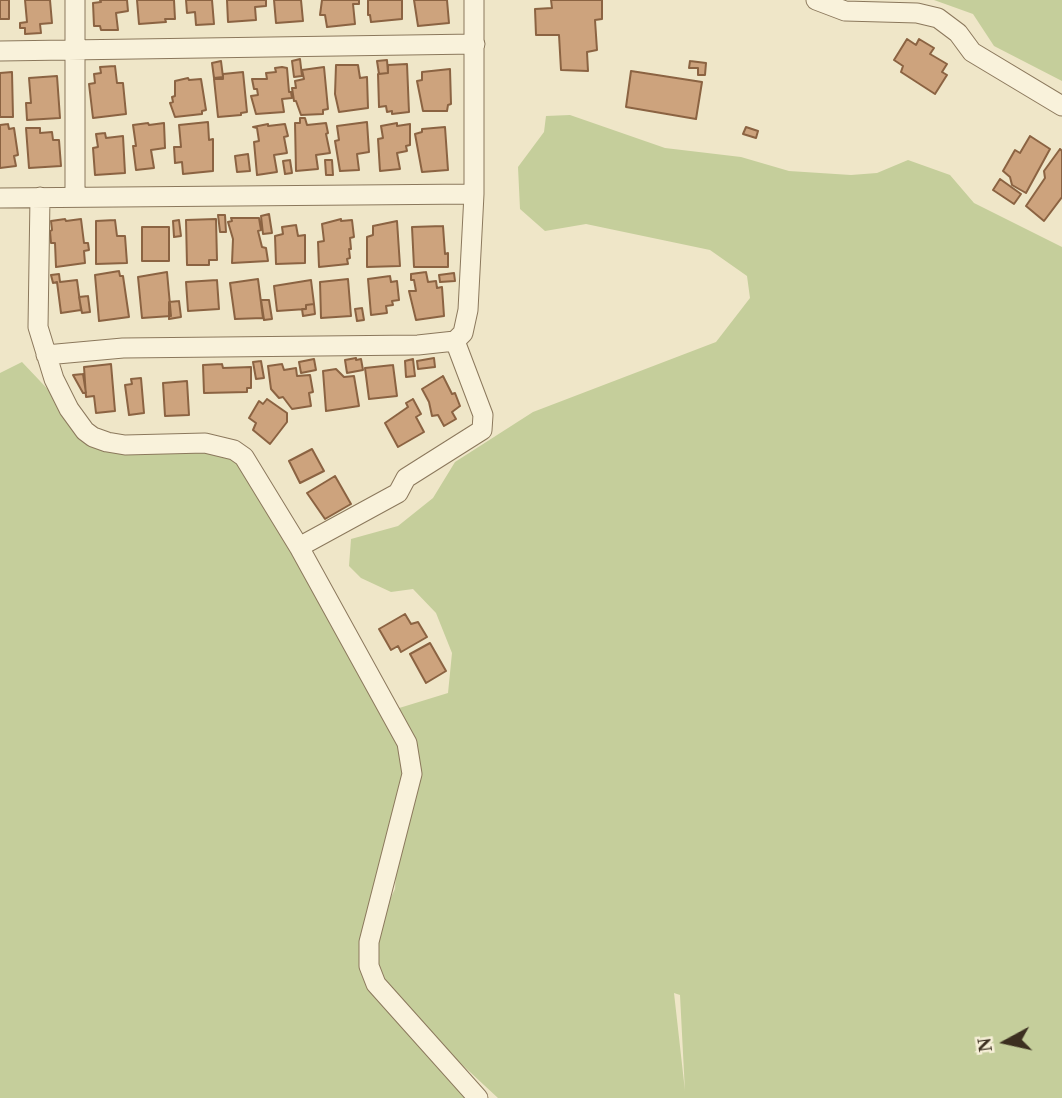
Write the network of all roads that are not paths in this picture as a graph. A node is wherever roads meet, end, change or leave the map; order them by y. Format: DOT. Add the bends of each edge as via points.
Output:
graph roads {
  1 [pos="75,0"];
  2 [pos="474,0"];
  3 [pos="816,0"];
  4 [pos="475,44"];
  5 [pos="75,50"];
  6 [pos="0,51"];
  7 [pos="1062,106"];
  8 [pos="474,194"];
  9 [pos="40,197"];
  10 [pos="75,197"];
  11 [pos="0,198"];
  12 [pos="455,341"];
  13 [pos="46,355"];
  14 [pos="299,547"];
  15 [pos="478,1098"];
  1 -- 5 [label="street"];
  2 -- 4 [label="street"];
  3 -- 7 [label="street" via="845,11 938,18 958,33 972,52"];
  4 -- 5 [label="street"];
  4 -- 8 [label="street"];
  5 -- 6 [label="street"];
  5 -- 10 [label="street"];
  8 -- 10 [label="street"];
  8 -- 12 [label="street" via="468,310 463,333"];
  9 -- 10 [label="street"];
  9 -- 11 [label="street"];
  9 -- 13 [label="street" via="38,327"];
  12 -- 13 [label="street" via="123,348"];
  12 -- 14 [label="street" via="480,405 482,430 406,478 398,493"];
  13 -- 14 [label="street" via="69,408 93,437 125,445 205,443 244,457"];
  14 -- 15 [label="street" via="390,709 411,759 403,814 369,942 369,966 376,984"];
}
